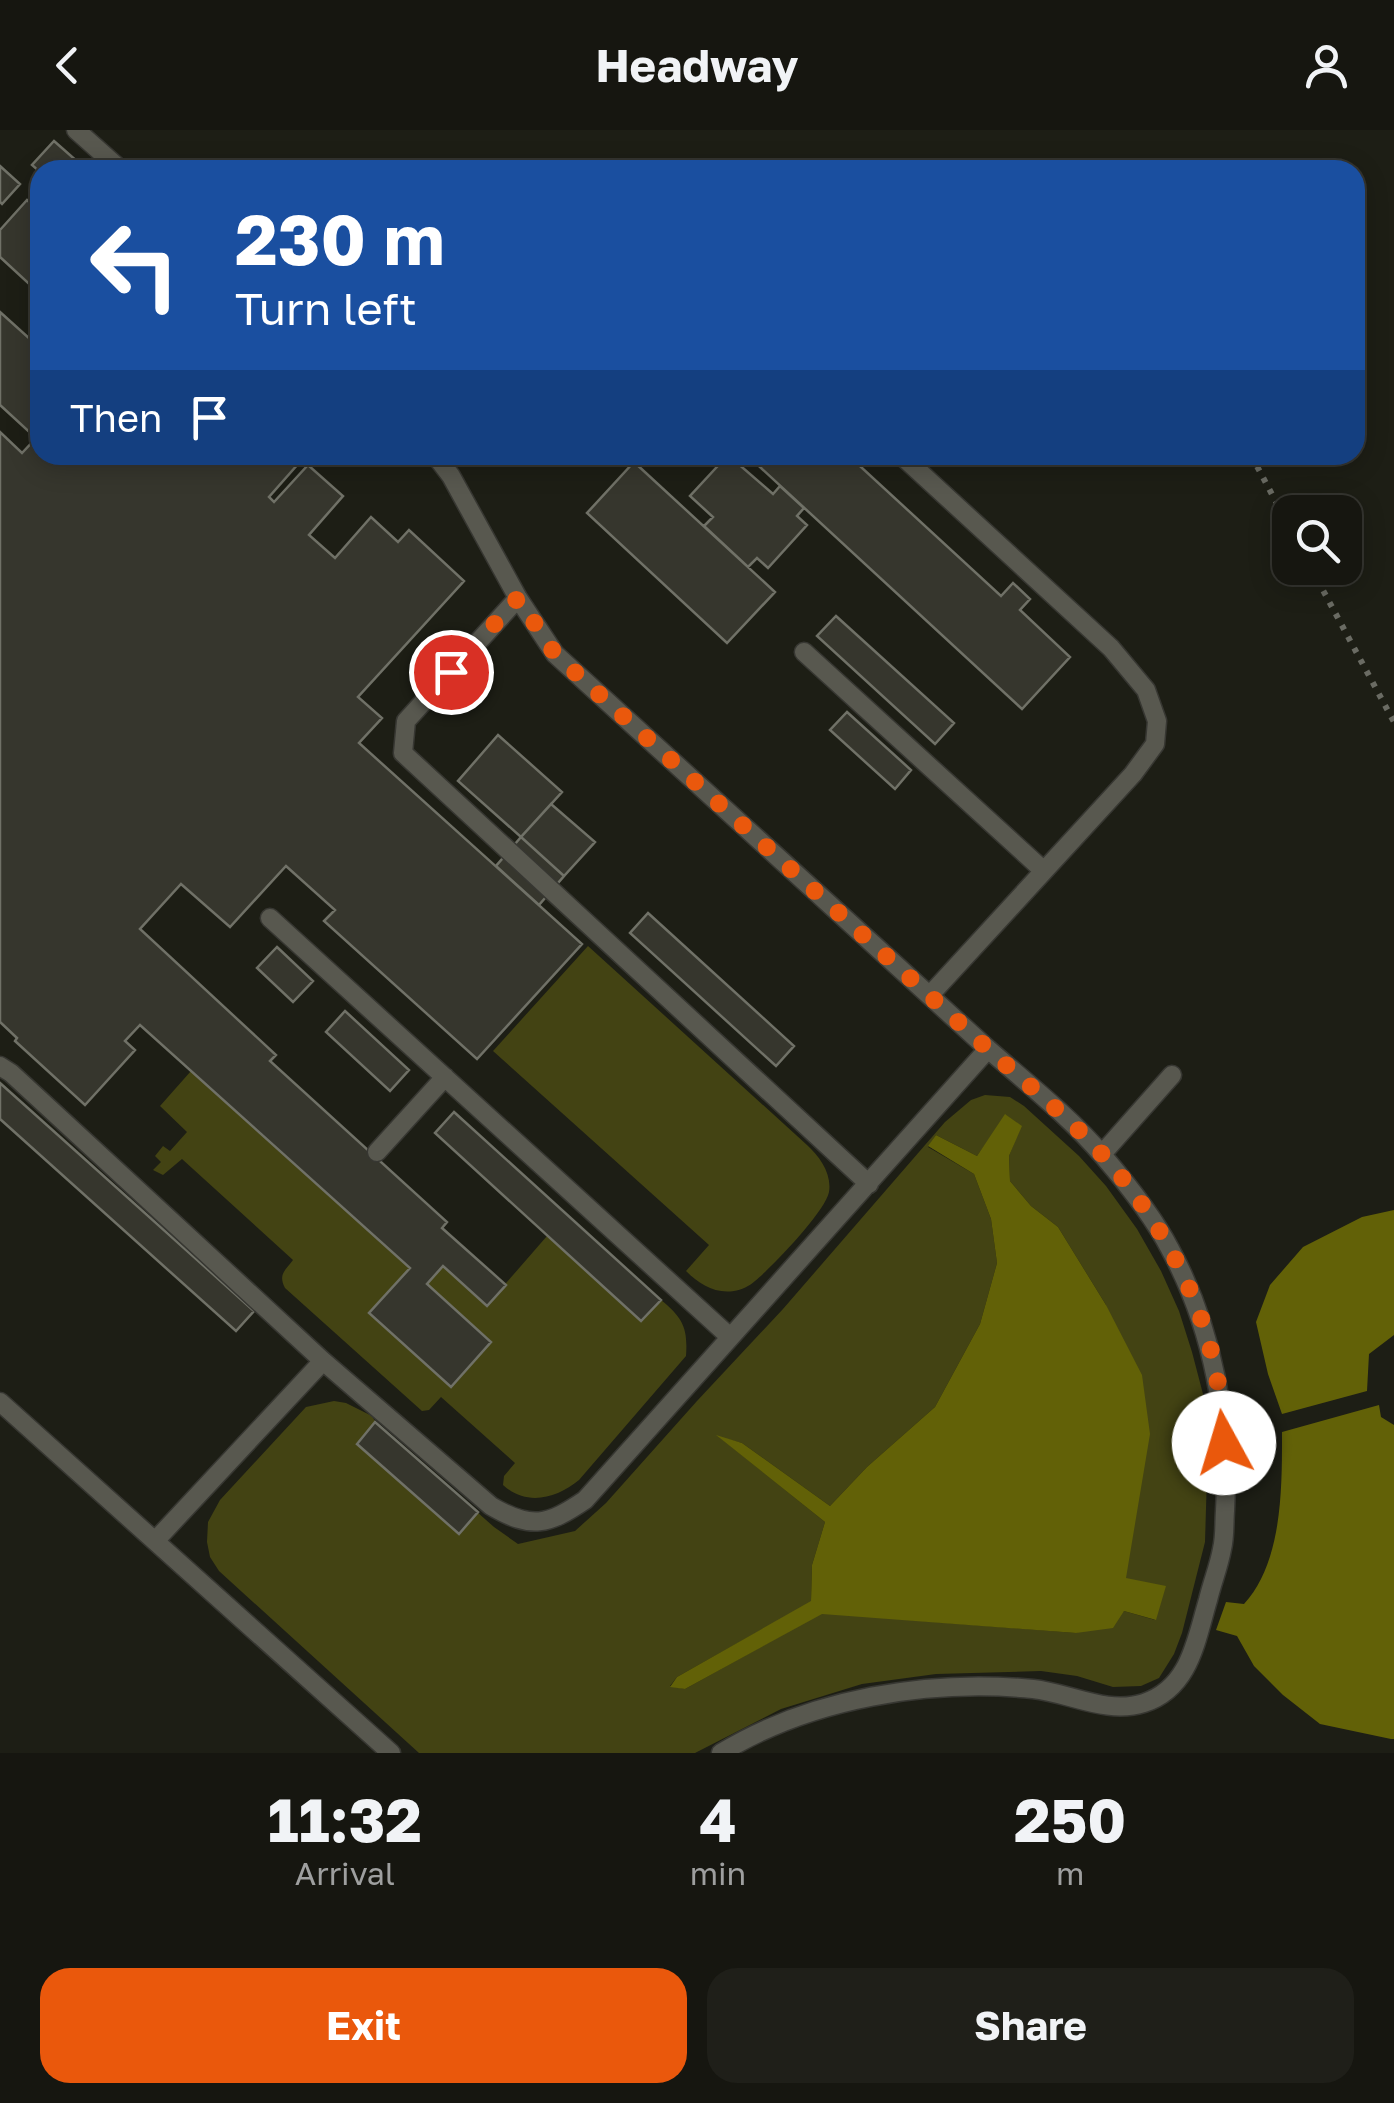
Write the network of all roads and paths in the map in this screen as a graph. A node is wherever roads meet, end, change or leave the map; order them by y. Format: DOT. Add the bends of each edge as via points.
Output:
graph roads {
  1 [pos="76,130"];
  2 [pos="109,160"];
  3 [pos="443,465"];
  4 [pos="912,465"];
  5 [pos="1256,465"];
  6 [pos="1272,495"];
  7 [pos="1320,585"];
  8 [pos="518,598"];
  9 [pos="804,652"];
  10 [pos="1394,722"];
  11 [pos="1044,871"];
  12 [pos="270,918"];
  13 [pos="930,995"];
  14 [pos="988,1049"];
  15 [pos="0,1066"];
  16 [pos="1172,1075"];
  17 [pos="444,1077"];
  18 [pos="377,1152"];
  19 [pos="1102,1154"];
  20 [pos="869,1184"];
  21 [pos="730,1338"];
  22 [pos="323,1362"];
  23 [pos="0,1402"];
  24 [pos="155,1541"];
  25 [pos="391,1753"];
  26 [pos="720,1753"];
  1 -- 2 [label="lane"];
  3 -- 8 [label="lane"];
  4 -- 11 [label="lane" via="1111,648 1146,690 1157,720 1155,744 1144,760"];
  5 -- 6 [label="path"];
  7 -- 10 [label="path"];
  8 -- 13 [label="lane" via="555,654"];
  8 -- 20 [label="lane" via="406,721 404,754"];
  9 -- 11 [label="lane"];
  11 -- 13 [label="lane"];
  12 -- 17 [label="lane"];
  13 -- 14 [label="lane"];
  14 -- 19 [label="lane"];
  14 -- 20 [label="lane"];
  15 -- 22 [label="lane"];
  16 -- 19 [label="lane"];
  17 -- 18 [label="lane"];
  17 -- 21 [label="lane"];
  19 -- 26 [label="lane" via="1170,1249 1200,1316 1218,1386 1227,1472 1222,1548 1190,1661 1172,1689 1145,1703 1117,1708 1036,1690 927,1688 822,1707"];
  20 -- 21 [label="lane"];
  21 -- 22 [label="lane" via="585,1500 536,1523 491,1506"];
  22 -- 24 [label="lane"];
  23 -- 24 [label="lane"];
  24 -- 25 [label="lane"];
}
